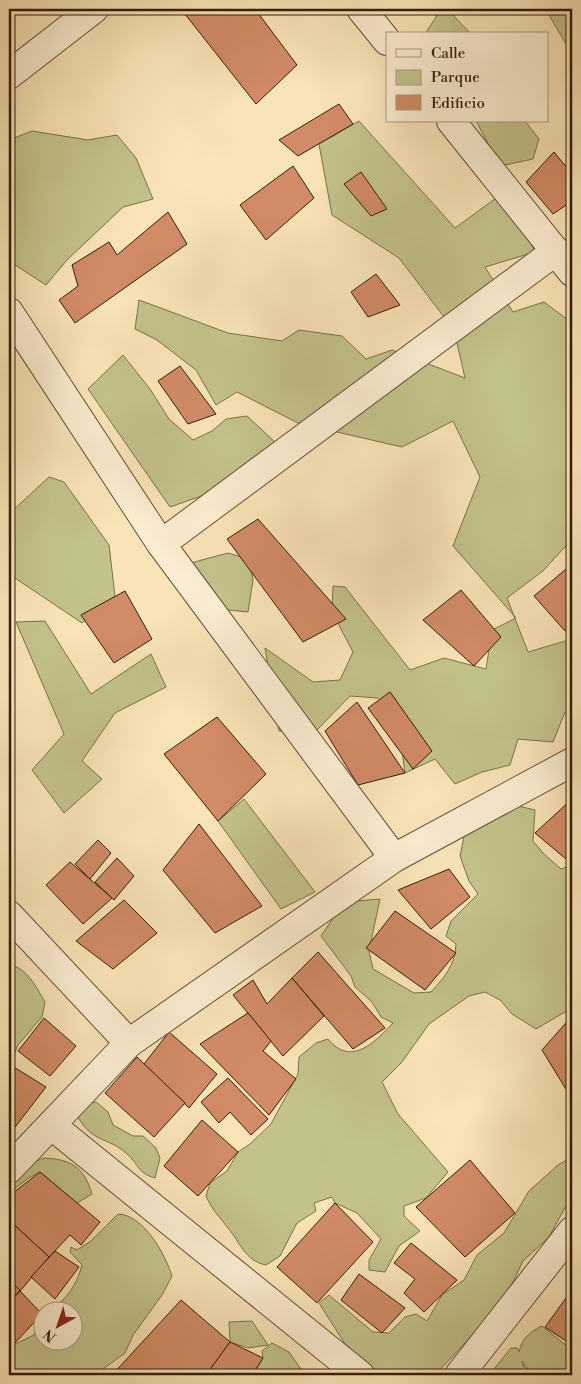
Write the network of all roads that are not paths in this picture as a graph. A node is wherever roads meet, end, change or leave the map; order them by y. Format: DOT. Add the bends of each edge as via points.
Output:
graph roads {
  1 [pos="94,9"];
  2 [pos="361,9"];
  3 [pos="386,40"];
  4 [pos="9,75"];
  5 [pos="453,122"];
  6 [pos="564,262"];
  7 [pos="9,312"];
  8 [pos="161,544"];
  9 [pos="572,762"];
  10 [pos="394,858"];
  11 [pos="9,915"];
  12 [pos="129,1043"];
  13 [pos="51,1125"];
  14 [pos="9,1169"];
  15 [pos="572,1231"];
  16 [pos="360,1375"];
  17 [pos="459,1375"];
  1 -- 4 [label="street"];
  2 -- 3 [label="street"];
  5 -- 6 [label="street"];
  6 -- 8 [label="street"];
  7 -- 8 [label="street"];
  8 -- 10 [label="street"];
  9 -- 10 [label="street"];
  10 -- 12 [label="street"];
  11 -- 12 [label="street"];
  12 -- 13 [label="street"];
  13 -- 14 [label="street"];
  13 -- 16 [label="street"];
  15 -- 17 [label="street"];
}
